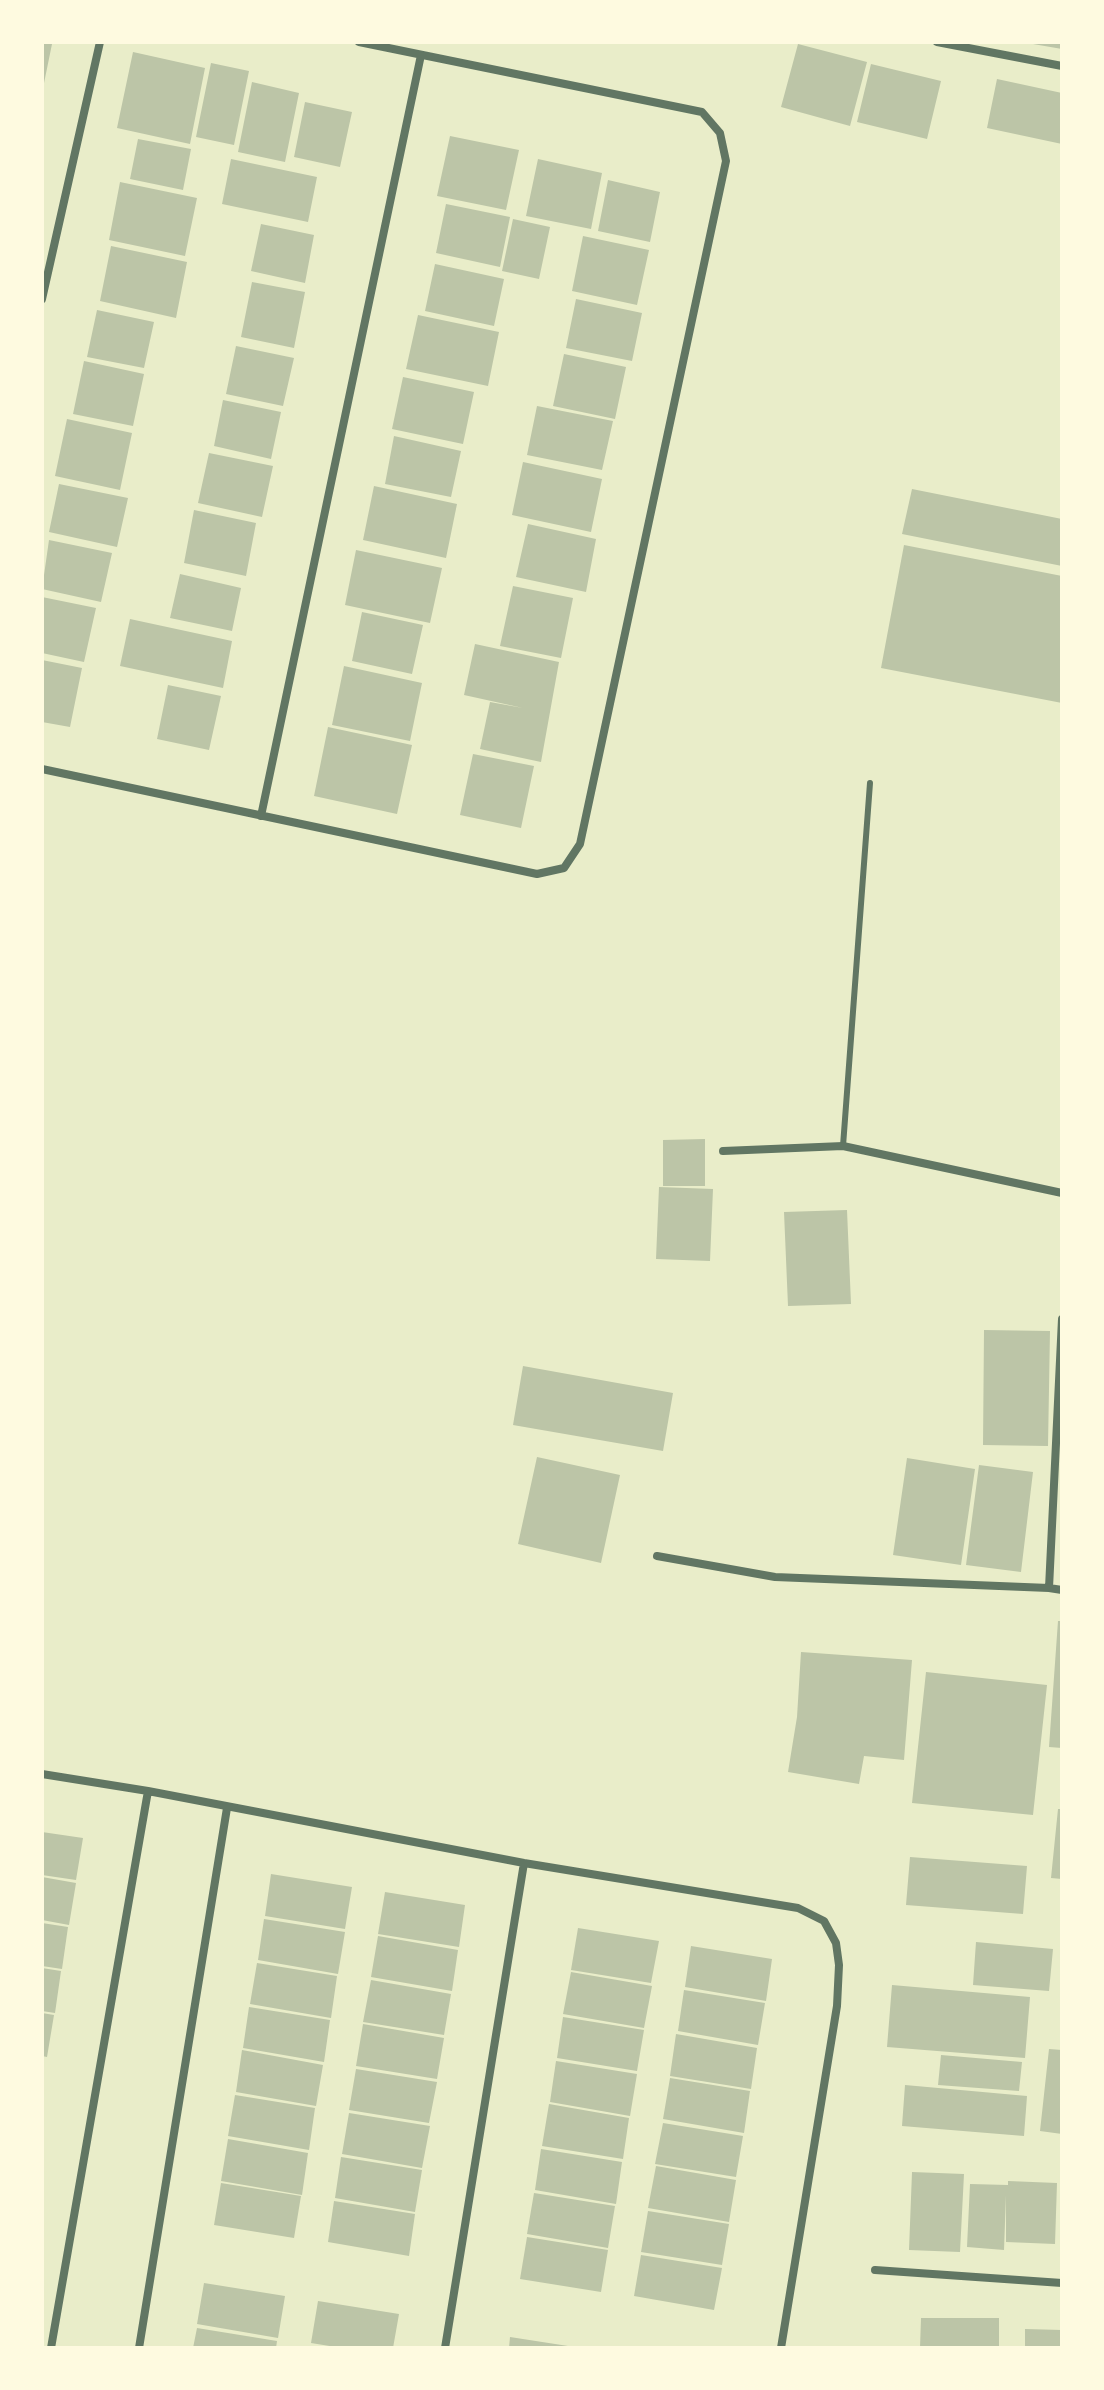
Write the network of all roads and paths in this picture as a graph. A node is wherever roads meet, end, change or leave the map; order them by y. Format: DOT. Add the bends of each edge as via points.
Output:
graph roads {
  1 [pos="100,42"];
  2 [pos="359,42"];
  3 [pos="937,42"];
  4 [pos="421,55"];
  5 [pos="1062,66"];
  6 [pos="42,299"];
  7 [pos="42,769"];
  8 [pos="870,783"];
  9 [pos="261,816"];
  10 [pos="843,1146"];
  11 [pos="723,1151"];
  12 [pos="1062,1193"];
  13 [pos="1062,1319"];
  14 [pos="657,1556"];
  15 [pos="1049,1588"];
  16 [pos="1062,1590"];
  17 [pos="42,1774"];
  18 [pos="148,1791"];
  19 [pos="227,1808"];
  20 [pos="524,1863"];
  21 [pos="875,2270"];
  22 [pos="1062,2283"];
  23 [pos="51,2348"];
  24 [pos="139,2348"];
  25 [pos="445,2348"];
  26 [pos="781,2348"];
  1 -- 6 [label="street"];
  2 -- 4 [label="street"];
  3 -- 5 [label="street"];
  4 -- 9 [label="street"];
  4 -- 9 [label="street" via="702,112 720,133 726,161 723,176 580,844 564,868 537,874"];
  7 -- 9 [label="street"];
  8 -- 10 [label="lane"];
  10 -- 11 [label="street"];
  10 -- 12 [label="street"];
  13 -- 15 [label="street"];
  14 -- 15 [label="street" via="775,1577"];
  15 -- 16 [label="street"];
  17 -- 18 [label="street"];
  18 -- 19 [label="street"];
  18 -- 23 [label="street"];
  19 -- 20 [label="street"];
  19 -- 24 [label="street"];
  20 -- 25 [label="street"];
  20 -- 26 [label="street" via="798,1908 824,1921 836,1943 837,2006"];
  21 -- 22 [label="street"];
}
